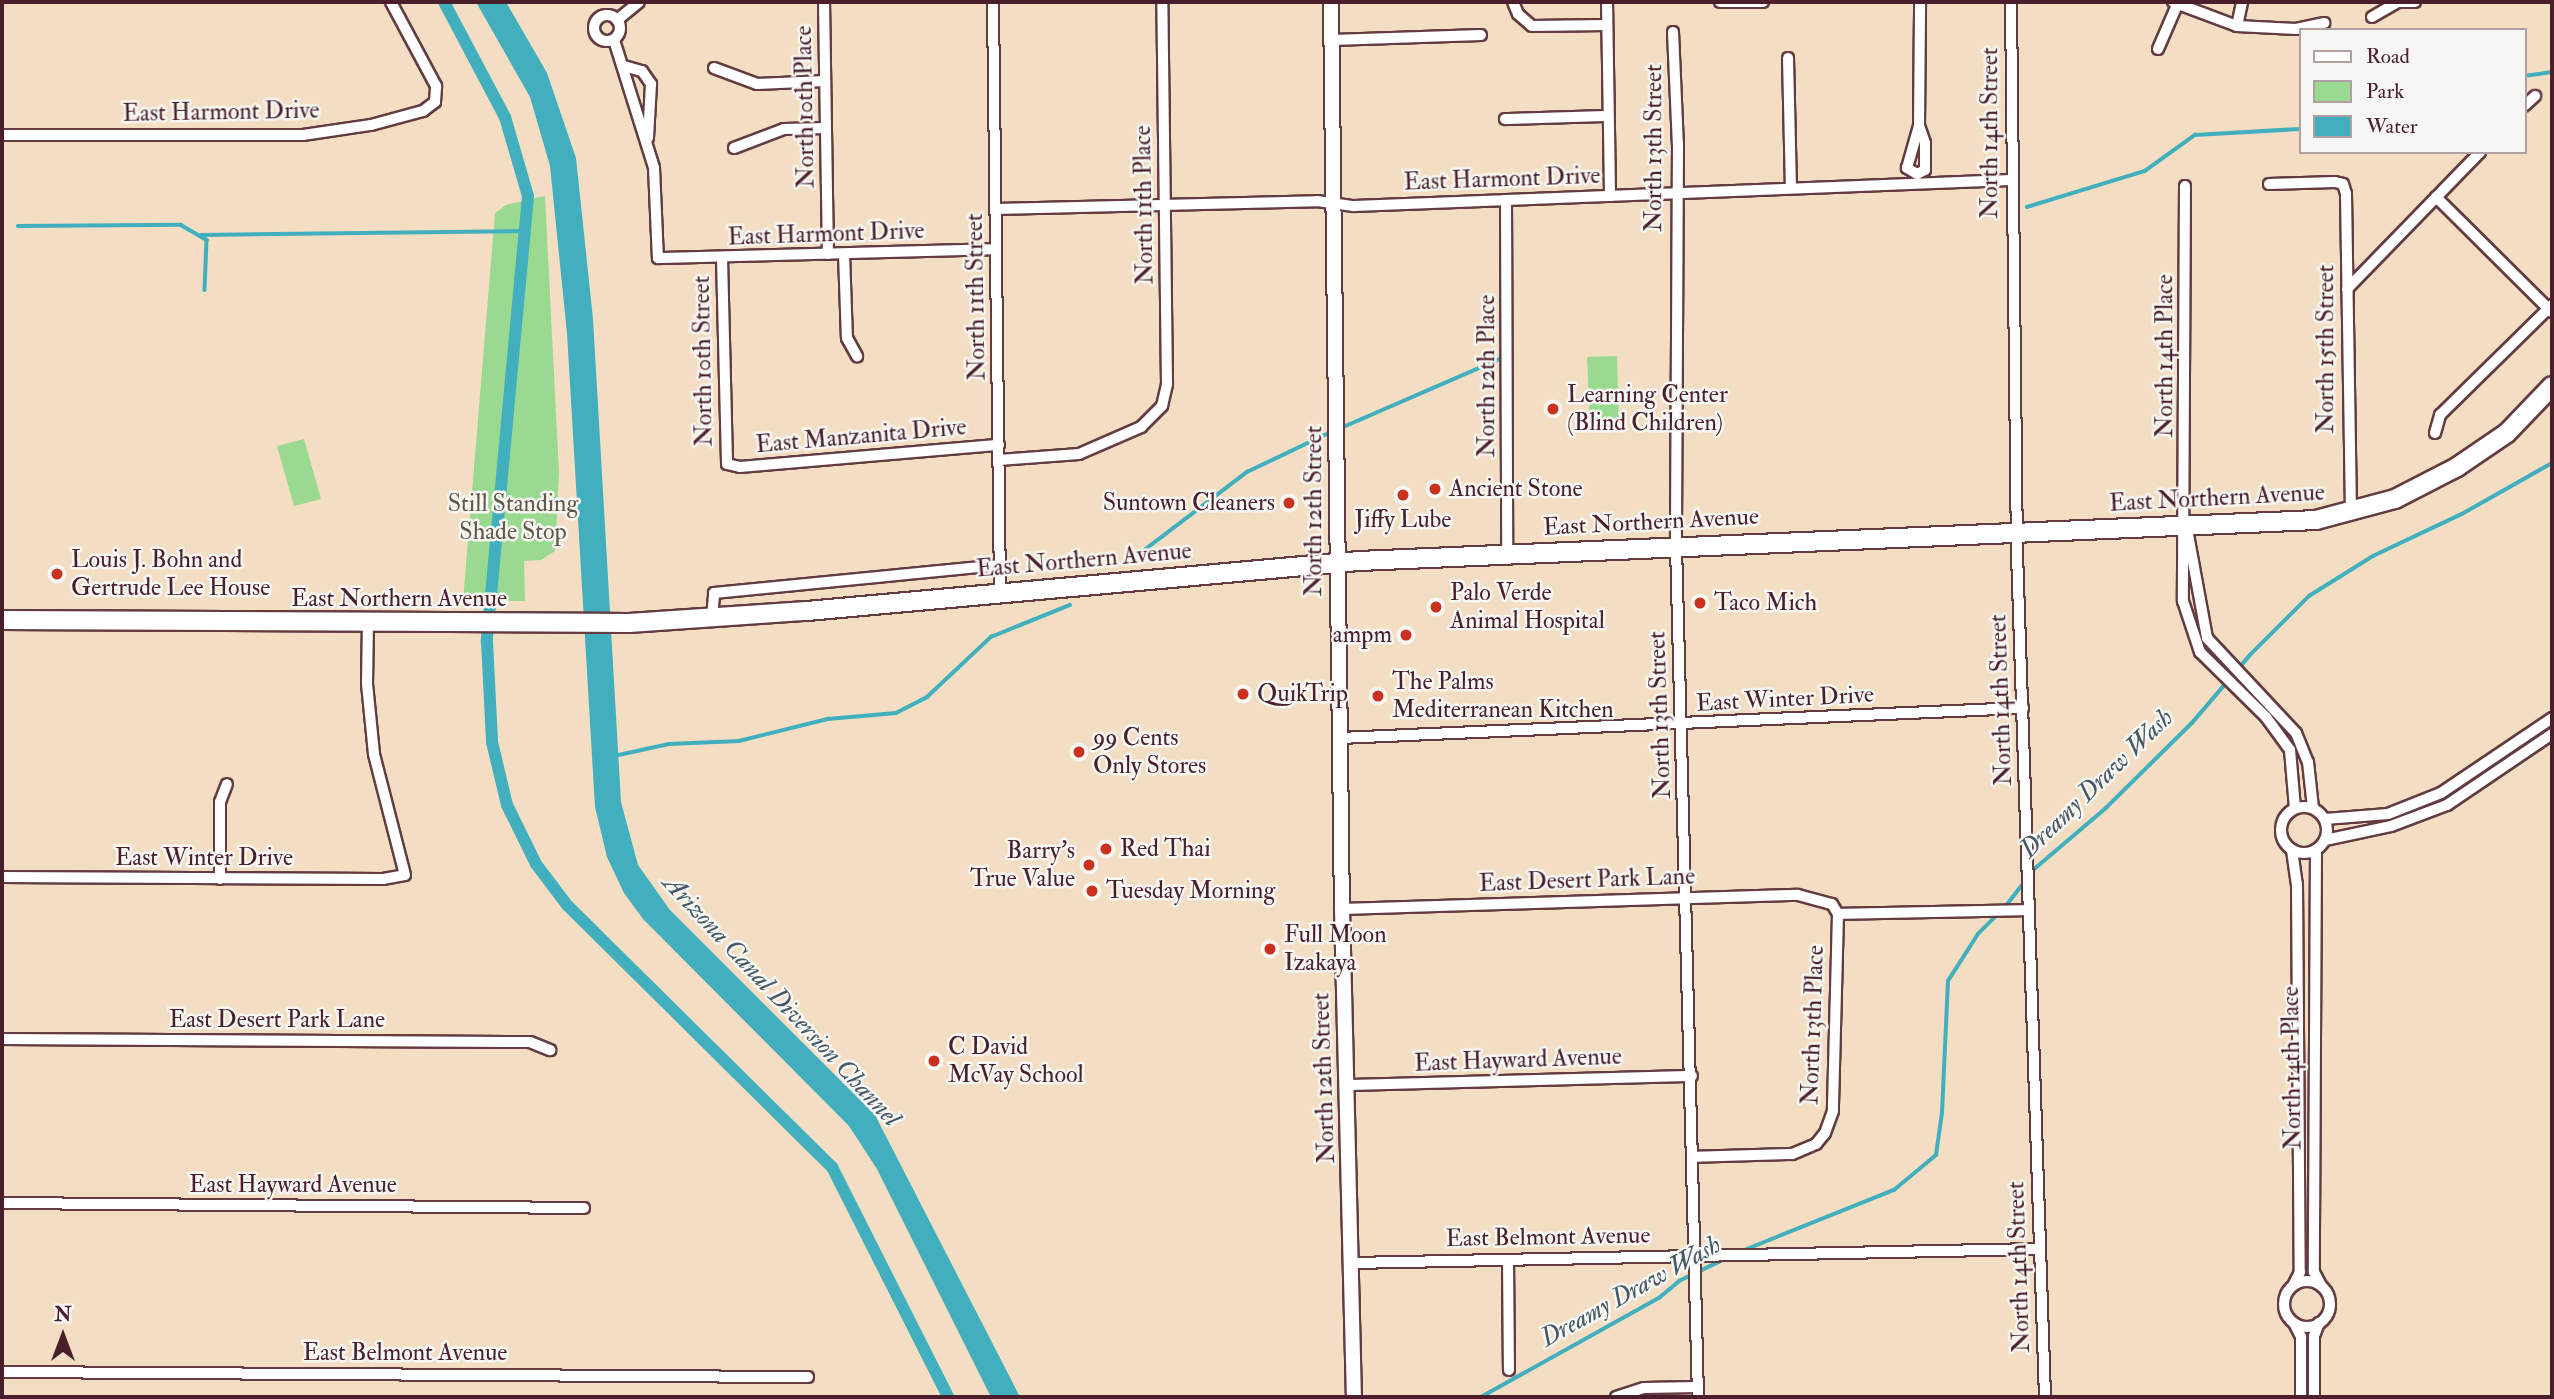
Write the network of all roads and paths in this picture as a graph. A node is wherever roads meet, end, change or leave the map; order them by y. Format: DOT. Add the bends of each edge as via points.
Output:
graph roads {
  1 [pos="391,2"];
  2 [pos="639,2"];
  3 [pos="824,2"];
  4 [pos="993,2"];
  5 [pos="1162,2"];
  6 [pos="1331,2"];
  7 [pos="1513,2"];
  8 [pos="1607,2"];
  9 [pos="1720,2"];
  10 [pos="1763,2"];
  11 [pos="1920,2"];
  12 [pos="2011,2"];
  13 [pos="2242,2"];
  14 [pos="2415,2"];
  15 [pos="2175,3"];
  16 [pos="2372,17"];
  17 [pos="617,20"];
  18 [pos="2324,23"];
  19 [pos="1607,25"];
  20 [pos="2237,26"];
  21 [pos="2301,28"];
  22 [pos="2298,29"];
  23 [pos="1673,32"];
  24 [pos="1480,35"];
  25 [pos="614,40"];
  26 [pos="1332,40"];
  27 [pos="2158,49"];
  28 [pos="1788,58"];
  29 [pos="624,66"];
  30 [pos="714,68"];
  31 [pos="825,81"];
  32 [pos="2535,96"];
  33 [pos="2526,104"];
  34 [pos="1608,116"];
  35 [pos="1505,119"];
  36 [pos="1919,126"];
  37 [pos="826,128"];
  38 [pos="2,135"];
  39 [pos="648,138"];
  40 [pos="734,148"];
  41 [pos="2478,154"];
  42 [pos="1916,179"];
  43 [pos="2010,180"];
  44 [pos="2269,184"];
  45 [pos="2185,186"];
  46 [pos="1791,188"];
  47 [pos="1675,193"];
  48 [pos="1610,196"];
  49 [pos="2436,197"];
  50 [pos="1506,200"];
  51 [pos="1334,203"];
  52 [pos="1165,205"];
  53 [pos="996,209"];
  54 [pos="996,249"];
  55 [pos="828,254"];
  56 [pos="844,254"];
  57 [pos="658,258"];
  58 [pos="722,258"];
  59 [pos="2347,289"];
  60 [pos="2551,309"];
  61 [pos="857,356"];
  62 [pos="2552,386"];
  63 [pos="2552,403"];
  64 [pos="2530,410"];
  65 [pos="2435,433"];
  66 [pos="999,445"];
  67 [pos="999,460"];
  68 [pos="727,464"];
  69 [pos="2351,514"];
  70 [pos="2186,526"];
  71 [pos="2017,530"];
  72 [pos="1676,545"];
  73 [pos="1507,553"];
  74 [pos="1338,563"];
  75 [pos="999,565"];
  76 [pos="1000,593"];
  77 [pos="712,618"];
  78 [pos="2,620"];
  79 [pos="368,623"];
  80 [pos="2023,708"];
  81 [pos="2552,718"];
  82 [pos="1681,726"];
  83 [pos="2552,734"];
  84 [pos="1340,738"];
  85 [pos="227,784"];
  86 [pos="2295,808"];
  87 [pos="2313,808"];
  88 [pos="2325,819"];
  89 [pos="2325,840"];
  90 [pos="2292,850"];
  91 [pos="2316,850"];
  92 [pos="2,877"];
  93 [pos="220,879"];
  94 [pos="1686,898"];
  95 [pos="1342,909"];
  96 [pos="1835,909"];
  97 [pos="2028,910"];
  98 [pos="2,1039"];
  99 [pos="550,1050"];
  100 [pos="1692,1076"];
  101 [pos="1346,1085"];
  102 [pos="1693,1157"];
  103 [pos="2,1203"];
  104 [pos="584,1208"];
  105 [pos="2039,1250"];
  106 [pos="1695,1255"];
  107 [pos="1508,1260"];
  108 [pos="1352,1263"];
  109 [pos="2294,1284"];
  110 [pos="2321,1285"];
  111 [pos="2294,1323"];
  112 [pos="2319,1323"];
  113 [pos="1509,1370"];
  114 [pos="2,1372"];
  115 [pos="808,1377"];
  116 [pos="1698,1392"];
  117 [pos="1354,1397"];
  118 [pos="1616,1397"];
  119 [pos="2045,1397"];
  120 [pos="2301,1397"];
  121 [pos="2314,1397"];
  1 -- 38 [label="street, East Harmont Drive" via="436,86 435,102 398,119 303,135"];
  2 -- 17 [label="street, North 10th Street"];
  3 -- 31 [label="street, North 10th Place"];
  4 -- 53 [label="street, North 11th Street"];
  5 -- 52 [label="street, North 11th Place"];
  6 -- 26 [label="street, North 12th Street"];
  7 -- 19 [label="street" via="1518,14 1532,26"];
  8 -- 19 [label="street"];
  9 -- 10 [label="street"];
  11 -- 36 [label="street"];
  12 -- 43 [label="street, North 14th Street" via="2014,156"];
  13 -- 20 [label="street"];
  14 -- 16 [label="street" via="2398,2"];
  15 -- 20 [label="street"];
  15 -- 27 [label="street"];
  17 -- 25 [label="street, North 10th Street" via="620,31"];
  17 -- 25 [label="street, North 10th Street" via="607,15 595,24 599,38"];
  18 -- 21 [label="street"];
  19 -- 34 [label="street"];
  20 -- 22 [label="street"];
  23 -- 47 [label="street, North 13th Street"];
  24 -- 26 [label="street"];
  25 -- 29 [label="street, North 10th Street"];
  26 -- 51 [label="street, North 12th Street"];
  28 -- 46 [label="street"];
  29 -- 39 [label="street, North 10th Street"];
  29 -- 39 [label="street, North 10th Street" via="642,71 651,84"];
  30 -- 31 [label="street" via="757,84"];
  31 -- 37 [label="street, North 10th Place"];
  32 -- 33 [label="street"];
  34 -- 35 [label="street"];
  34 -- 48 [label="street"];
  36 -- 42 [label="street" via="1925,143 1925,170"];
  36 -- 42 [label="street" via="1907,168"];
  37 -- 40 [label="street" via="785,129"];
  37 -- 55 [label="street, North 10th Place"];
  39 -- 57 [label="street, North 10th Street"];
  41 -- 49 [label="street"];
  42 -- 43 [label="street, East Harmont Drive"];
  42 -- 46 [label="street, East Harmont Drive"];
  43 -- 71 [label="street, North 14th Street" via="2015,249"];
  44 -- 59 [label="street, North 15th Street" via="2343,184"];
  45 -- 70 [label="street, North 14th Place"];
  46 -- 47 [label="street, East Harmont Drive"];
  47 -- 48 [label="street, East Harmont Drive"];
  47 -- 72 [label="street, North 13th Street"];
  48 -- 50 [label="street, East Harmont Drive"];
  49 -- 59 [label="street"];
  49 -- 60 [label="street"];
  50 -- 51 [label="street, East Harmont Drive"];
  50 -- 73 [label="street, North 12th Place"];
  51 -- 52 [label="street, East Harmont Drive"];
  51 -- 74 [label="street, North 12th Street"];
  52 -- 53 [label="street, East Harmont Drive"];
  52 -- 67 [label="street, North 11th Place" via="1167,384 1162,406 1141,427 1079,454"];
  53 -- 54 [label="street, North 11th Street"];
  54 -- 56 [label="street, East Harmont Drive"];
  54 -- 66 [label="street, North 11th Street"];
  55 -- 56 [label="street, East Harmont Drive"];
  55 -- 58 [label="street, East Harmont Drive"];
  56 -- 61 [label="street" via="847,338"];
  57 -- 58 [label="street, East Harmont Drive"];
  58 -- 68 [label="street, North 10th Street"];
  59 -- 69 [label="street, North 15th Street"];
  60 -- 65 [label="street" via="2440,415"];
  62 -- 64 [label="main road, East Northern Avenue"];
  63 -- 64 [label="main road"];
  64 -- 69 [label="main road, East Northern Avenue" via="2507,433 2457,467 2396,499"];
  66 -- 67 [label="street, North 11th Street"];
  66 -- 68 [label="street, East Manzanita Drive" via="740,467"];
  67 -- 75 [label="street, North 11th Street"];
  69 -- 70 [label="main road, East Northern Avenue" via="2281,523"];
  70 -- 71 [label="main road, East Northern Avenue"];
  70 -- 86 [label="street, North 14th Place" via="2180,552 2187,622 2200,652 2271,722 2290,750"];
  70 -- 87 [label="street, North 14th Place" via="2203,629 2230,666 2296,733 2308,762"];
  71 -- 72 [label="main road, East Northern Avenue"];
  71 -- 80 [label="street, North 14th Street"];
  72 -- 73 [label="main road, East Northern Avenue"];
  72 -- 82 [label="street, North 13th Street"];
  73 -- 74 [label="main road, East Northern Avenue"];
  74 -- 76 [label="main road, East Northern Avenue"];
  74 -- 84 [label="street, North 12th Street"];
  75 -- 76 [label="street, North 11th Street"];
  75 -- 77 [label="street, East Northern Avenue" via="714,593"];
  76 -- 77 [label="main road, East Northern Avenue"];
  77 -- 79 [label="main road, East Northern Avenue" via="584,625"];
  78 -- 79 [label="main road, East Northern Avenue"];
  79 -- 93 [label="street, East Winter Drive" via="370,731 405,875 383,879"];
  80 -- 82 [label="street, East Winter Drive"];
  80 -- 97 [label="street, North 14th Street"];
  81 -- 88 [label="street" via="2441,793 2388,814"];
  82 -- 84 [label="street, East Winter Drive"];
  82 -- 94 [label="street, North 13th Street"];
  83 -- 89 [label="street" via="2447,805 2391,826"];
  84 -- 95 [label="street, North 12th Street"];
  85 -- 93 [label="street" via="220,802"];
  86 -- 87 [label="street"];
  86 -- 90 [label="street, North 14th Place" via="2281,828 2284,843"];
  87 -- 88 [label="street"];
  88 -- 89 [label="street"];
  89 -- 91 [label="street"];
  90 -- 91 [label="street"];
  90 -- 109 [label="street, North 14th Place" via="2297,873 2300,1230 2300,1272"];
  91 -- 110 [label="street, North 14th Place" via="2314,1272"];
  92 -- 93 [label="street, East Winter Drive"];
  94 -- 95 [label="street, East Desert Park Lane"];
  94 -- 96 [label="street, East Desert Park Lane" via="1811,895"];
  94 -- 100 [label="street, North 13th Street"];
  95 -- 101 [label="street, North 12th Street"];
  96 -- 97 [label="street, East Desert Park Lane"];
  96 -- 102 [label="street, North 13th Place" via="1833,1111 1816,1144 1792,1154"];
  97 -- 105 [label="street, North 14th Street"];
  98 -- 99 [label="street, East Desert Park Lane" via="530,1042"];
  100 -- 101 [label="street, East Hayward Avenue"];
  100 -- 102 [label="street, North 13th Street"];
  101 -- 108 [label="street, North 12th Street"];
  102 -- 106 [label="street, North 13th Street"];
  103 -- 104 [label="street, East Hayward Avenue"];
  105 -- 106 [label="street, East Belmont Avenue"];
  105 -- 119 [label="street, North 14th Street"];
  106 -- 107 [label="street, East Belmont Avenue"];
  106 -- 116 [label="street, North 13th Street"];
  107 -- 108 [label="street, East Belmont Avenue"];
  107 -- 113 [label="street"];
  108 -- 117 [label="street, North 12th Street"];
  109 -- 110 [label="street" via="2308,1280"];
  109 -- 111 [label="street, North 14th Place" via="2283,1300 2285,1313"];
  110 -- 112 [label="street, North 14th Place" via="2330,1303"];
  111 -- 112 [label="street" via="2307,1327"];
  111 -- 120 [label="street, North 14th Place" via="2301,1336"];
  112 -- 121 [label="street, North 14th Place" via="2314,1336"];
  114 -- 115 [label="street, East Belmont Avenue"];
  116 -- 118 [label="street" via="1644,1388"];
}
